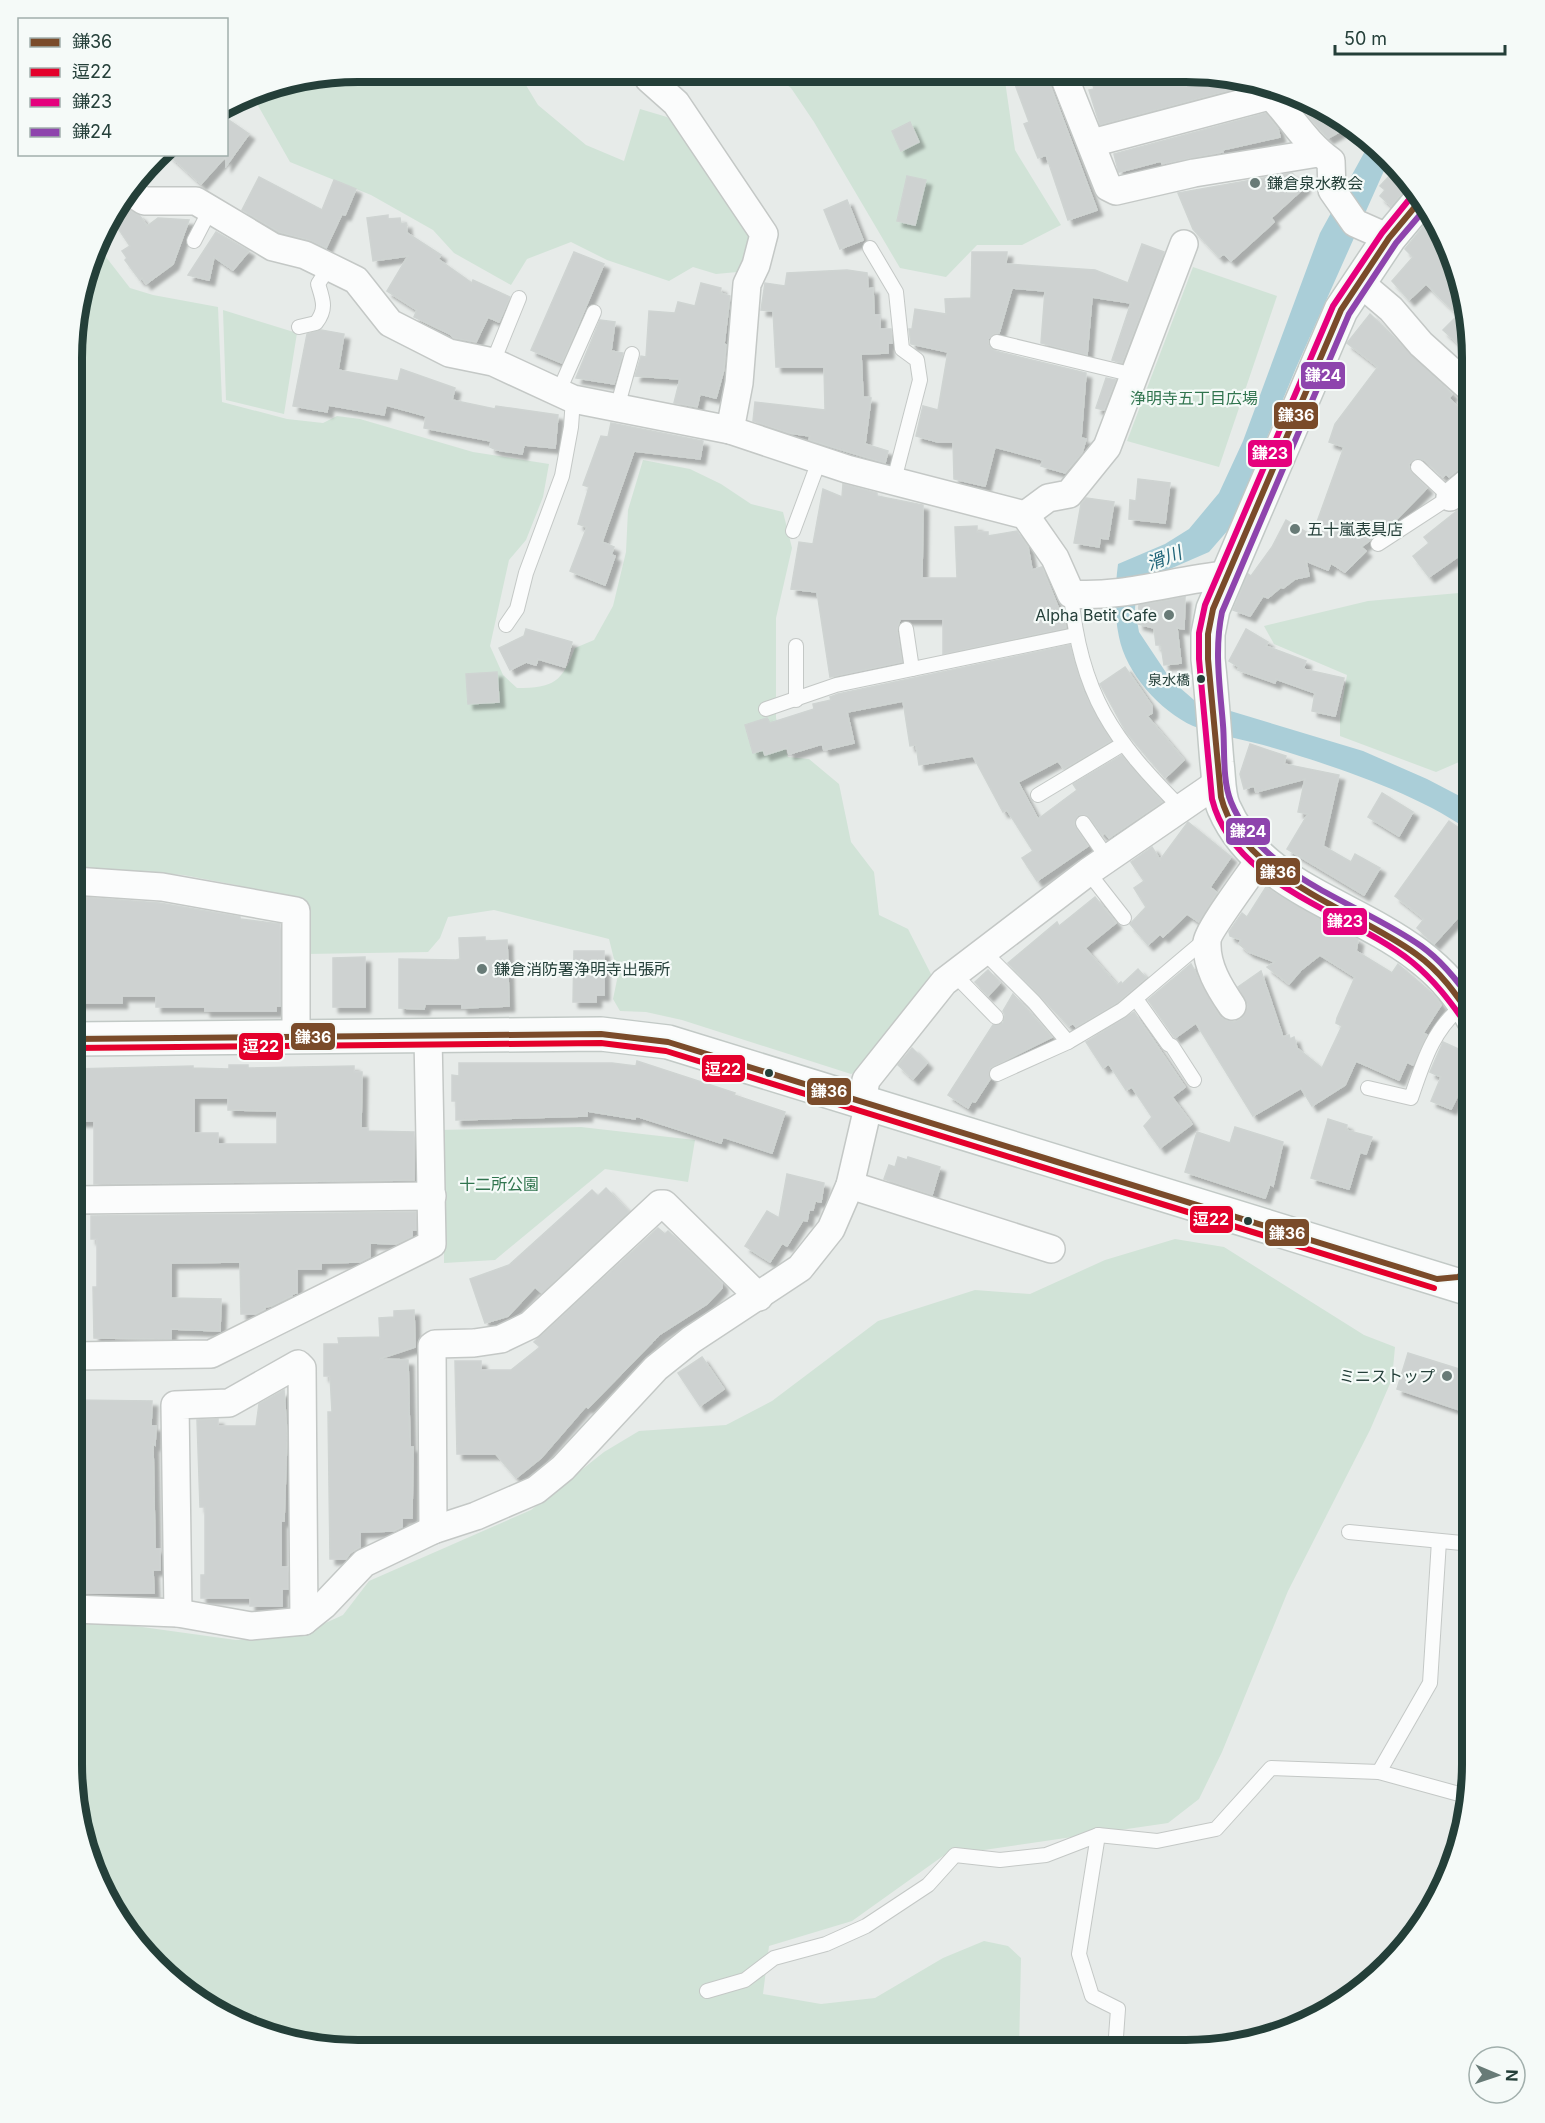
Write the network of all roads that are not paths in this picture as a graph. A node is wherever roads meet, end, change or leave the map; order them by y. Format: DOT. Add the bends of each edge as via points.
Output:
graph roads {
  1 [pos="653,82"];
  2 [pos="1066,82"];
  3 [pos="1259,92"];
  4 [pos="1275,97"];
  5 [pos="1092,143"];
  6 [pos="1318,153"];
  7 [pos="136,196"];
  8 [pos="1416,205"];
  9 [pos="210,210"];
  10 [pos="1389,238"];
  11 [pos="194,241"];
  12 [pos="1184,244"];
  13 [pos="870,248"];
  14 [pos="329,267"];
  15 [pos="1358,281"];
  16 [pos="519,298"];
  17 [pos="594,312"];
  18 [pos="299,327"];
  19 [pos="997,342"];
  20 [pos="632,354"];
  21 [pos="493,362"];
  22 [pos="1134,375"];
  23 [pos="1462,381"];
  24 [pos="565,396"];
  25 [pos="617,408"];
  26 [pos="730,430"];
  27 [pos="819,460"];
  28 [pos="1418,467"];
  29 [pos="894,480"];
  30 [pos="1462,487"];
  31 [pos="1450,497"];
  32 [pos="1025,515"];
  33 [pos="793,531"];
  34 [pos="1378,544"];
  35 [pos="1226,575"];
  36 [pos="1071,594"];
  37 [pos="506,625"];
  38 [pos="906,628"];
  39 [pos="1075,635"];
  40 [pos="796,646"];
  41 [pos="912,669"];
  42 [pos="796,700"];
  43 [pos="766,709"];
  44 [pos="1123,744"];
  45 [pos="1219,782"];
  46 [pos="1038,795"];
  47 [pos="1182,809"];
  48 [pos="1083,823"];
  49 [pos="1260,859"];
  50 [pos="1098,865"];
  51 [pos="82,882"];
  52 [pos="1124,918"];
  53 [pos="1206,939"];
  54 [pos="982,951"];
  55 [pos="954,974"];
  56 [pos="1136,999"];
  57 [pos="1462,999"];
  58 [pos="1232,1006"];
  59 [pos="1462,1010"];
  60 [pos="996,1017"];
  61 [pos="296,1036"];
  62 [pos="428,1036"];
  63 [pos="82,1039"];
  64 [pos="1068,1042"];
  65 [pos="998,1074"];
  66 [pos="1194,1080"];
  67 [pos="1368,1088"];
  68 [pos="865,1102"];
  69 [pos="850,1185"];
  70 [pos="432,1196"];
  71 [pos="82,1200"];
  72 [pos="1051,1250"];
  73 [pos="1462,1275"];
  74 [pos="1437,1279"];
  75 [pos="1462,1287"];
  76 [pos="759,1297"];
  77 [pos="82,1356"];
  78 [pos="433,1530"];
  79 [pos="1349,1532"];
  80 [pos="1439,1541"];
  81 [pos="1462,1543"];
  82 [pos="82,1609"];
  83 [pos="178,1613"];
  84 [pos="304,1621"];
  85 [pos="1379,1772"];
  86 [pos="1461,1794"];
  87 [pos="1098,1835"];
  88 [pos="707,1991"];
  89 [pos="1116,2040"];
  1 -- 26 [label="street" via="676,103 764,234 747,284 739,383"];
  2 -- 5 [label="street"];
  3 -- 5 [label="street"];
  4 -- 6 [label="street"];
  5 -- 6 [label="street" via="1108,187 1116,191 1194,173"];
  6 -- 10 [label="street" via="1331,161 1332,190 1355,223"];
  7 -- 9 [label="street" via="144,201 196,201"];
  8 -- 10 [label="street"];
  9 -- 11 [label="lane"];
  9 -- 14 [label="street" via="273,247 305,255"];
  10 -- 15 [label="street"];
  12 -- 22 [label="street"];
  13 -- 29 [label="lane" via="896,292 902,349 917,360 920,380"];
  14 -- 18 [label="lane" via="318,284 325,306 322,315 316,323"];
  14 -- 21 [label="street" via="356,280 390,323 449,353"];
  15 -- 23 [label="street"];
  15 -- 35 [label="street" via="1332,328"];
  16 -- 21 [label="lane"];
  17 -- 24 [label="lane"];
  19 -- 22 [label="lane"];
  20 -- 25 [label="lane"];
  21 -- 24 [label="street"];
  22 -- 32 [label="street" via="1107,447 1092,468 1068,494 1048,498"];
  24 -- 25 [label="street"];
  24 -- 37 [label="lane" via="562,476 526,573 517,609"];
  25 -- 26 [label="street"];
  26 -- 27 [label="street"];
  27 -- 29 [label="street"];
  27 -- 33 [label="lane"];
  28 -- 31 [label="lane"];
  29 -- 32 [label="street"];
  30 -- 31 [label="street"];
  31 -- 34 [label="lane"];
  32 -- 36 [label="street" via="1055,558"];
  35 -- 36 [label="street" via="1111,594"];
  35 -- 45 [label="street" via="1208,634"];
  36 -- 39 [label="lane"];
  38 -- 41 [label="lane"];
  39 -- 41 [label="lane"];
  39 -- 44 [label="lane" via="1097,704"];
  40 -- 42 [label="lane"];
  41 -- 42 [label="lane" via="836,685"];
  42 -- 43 [label="lane"];
  44 -- 46 [label="lane"];
  44 -- 47 [label="lane"];
  45 -- 47 [label="street"];
  45 -- 49 [label="street" via="1222,806 1236,832"];
  47 -- 50 [label="street"];
  48 -- 50 [label="lane"];
  49 -- 53 [label="street"];
  49 -- 57 [label="street" via="1410,948 1439,971"];
  50 -- 52 [label="lane"];
  50 -- 54 [label="street"];
  51 -- 61 [label="street" via="162,887 296,911"];
  53 -- 56 [label="lane"];
  53 -- 58 [label="street" via="1218,986"];
  54 -- 55 [label="street"];
  54 -- 64 [label="lane"];
  55 -- 60 [label="lane"];
  55 -- 68 [label="street" via="866,1080"];
  56 -- 64 [label="lane"];
  56 -- 66 [label="lane"];
  59 -- 67 [label="lane" via="1456,1011 1427,1050 1411,1098"];
  61 -- 62 [label="street"];
  61 -- 63 [label="street"];
  62 -- 68 [label="street" via="636,1036 689,1048"];
  62 -- 70 [label="street"];
  64 -- 65 [label="lane"];
  68 -- 69 [label="street"];
  68 -- 74 [label="street"];
  69 -- 72 [label="street"];
  69 -- 76 [label="street" via="831,1228 800,1268"];
  70 -- 71 [label="street"];
  70 -- 77 [label="street" via="432,1244 212,1354"];
  73 -- 74 [label="street"];
  74 -- 75 [label="street"];
  76 -- 78 [label="street" via="691,1340 656,1368 563,1468 536,1490"];
  76 -- 78 [label="street" via="660,1204 530,1325 501,1339 432,1346"];
  78 -- 84 [label="street" via="364,1563"];
  79 -- 80 [label="lane"];
  80 -- 81 [label="lane"];
  80 -- 85 [label="lane" via="1430,1683"];
  82 -- 83 [label="street"];
  83 -- 84 [label="street" via="251,1626"];
  83 -- 84 [label="street" via="175,1405 229,1403 298,1364 302,1368"];
  85 -- 86 [label="lane"];
  85 -- 87 [label="lane" via="1271,1768 1216,1829 1156,1841"];
  87 -- 88 [label="lane" via="1046,1855 1000,1860 955,1856 928,1885 866,1926 826,1944 774,1958 745,1980"];
  87 -- 89 [label="lane" via="1079,1954 1092,1996 1118,2009"];
}
